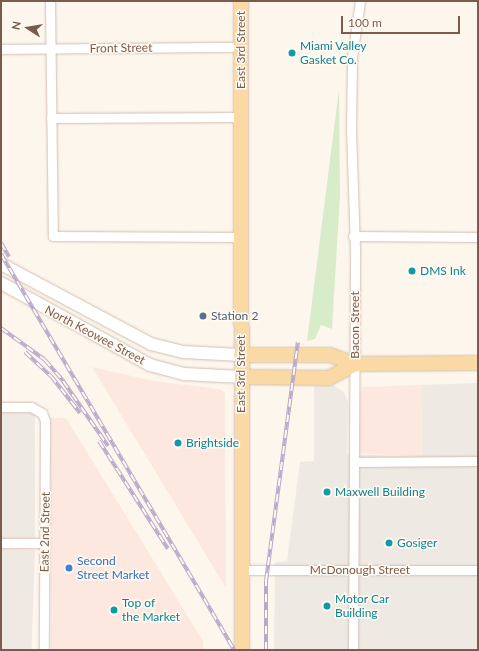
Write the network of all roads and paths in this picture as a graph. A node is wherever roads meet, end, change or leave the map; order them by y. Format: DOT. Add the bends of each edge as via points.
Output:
graph roads {
  1 [pos="50,1"];
  2 [pos="241,1"];
  3 [pos="360,1"];
  4 [pos="241,46"];
  5 [pos="51,48"];
  6 [pos="1,49"];
  7 [pos="241,116"];
  8 [pos="51,118"];
  9 [pos="353,236"];
  10 [pos="242,237"];
  11 [pos="478,238"];
  12 [pos="1,264"];
  13 [pos="1,283"];
  14 [pos="242,355"];
  15 [pos="478,363"];
  16 [pos="355,364"];
  17 [pos="242,378"];
  18 [pos="1,407"];
  19 [pos="478,461"];
  20 [pos="354,462"];
  21 [pos="1,543"];
  22 [pos="44,543"];
  23 [pos="242,570"];
  24 [pos="478,570"];
  25 [pos="354,571"];
  26 [pos="44,650"];
  27 [pos="242,650"];
  28 [pos="353,650"];
  1 -- 5 [label="street"];
  2 -- 4 [label="main road, East 3rd Street"];
  3 -- 9 [label="street, Bacon Street" via="352,57"];
  4 -- 5 [label="street, Front Street"];
  4 -- 7 [label="main road, East 3rd Street"];
  5 -- 6 [label="street, Front Street"];
  5 -- 8 [label="street"];
  7 -- 8 [label="street"];
  7 -- 10 [label="main road, East 3rd Street"];
  8 -- 10 [label="street" via="53,236"];
  9 -- 11 [label="street"];
  9 -- 16 [label="street, Bacon Street"];
  10 -- 14 [label="main road, East 3rd Street"];
  12 -- 14 [label="main road, North Keowee Street" via="151,344 182,352"];
  13 -- 17 [label="main road, North Keowee Street" via="150,365 184,374"];
  14 -- 16 [label="main road" via="330,355"];
  14 -- 17 [label="main road, East 3rd Street"];
  15 -- 16 [label="main road"];
  16 -- 17 [label="main road" via="328,378"];
  16 -- 20 [label="street, Bacon Street"];
  17 -- 23 [label="main road, East 3rd Street"];
  18 -- 22 [label="street, East 2nd Street" via="31,407 43,415 46,428"];
  19 -- 20 [label="street"];
  20 -- 25 [label="street, Bacon Street"];
  21 -- 22 [label="street"];
  22 -- 26 [label="street, East 2nd Street"];
  23 -- 25 [label="street, McDonough Street"];
  23 -- 27 [label="main road, East 3rd Street"];
  24 -- 25 [label="street, McDonough Street"];
  25 -- 28 [label="street, Bacon Street"];
}
